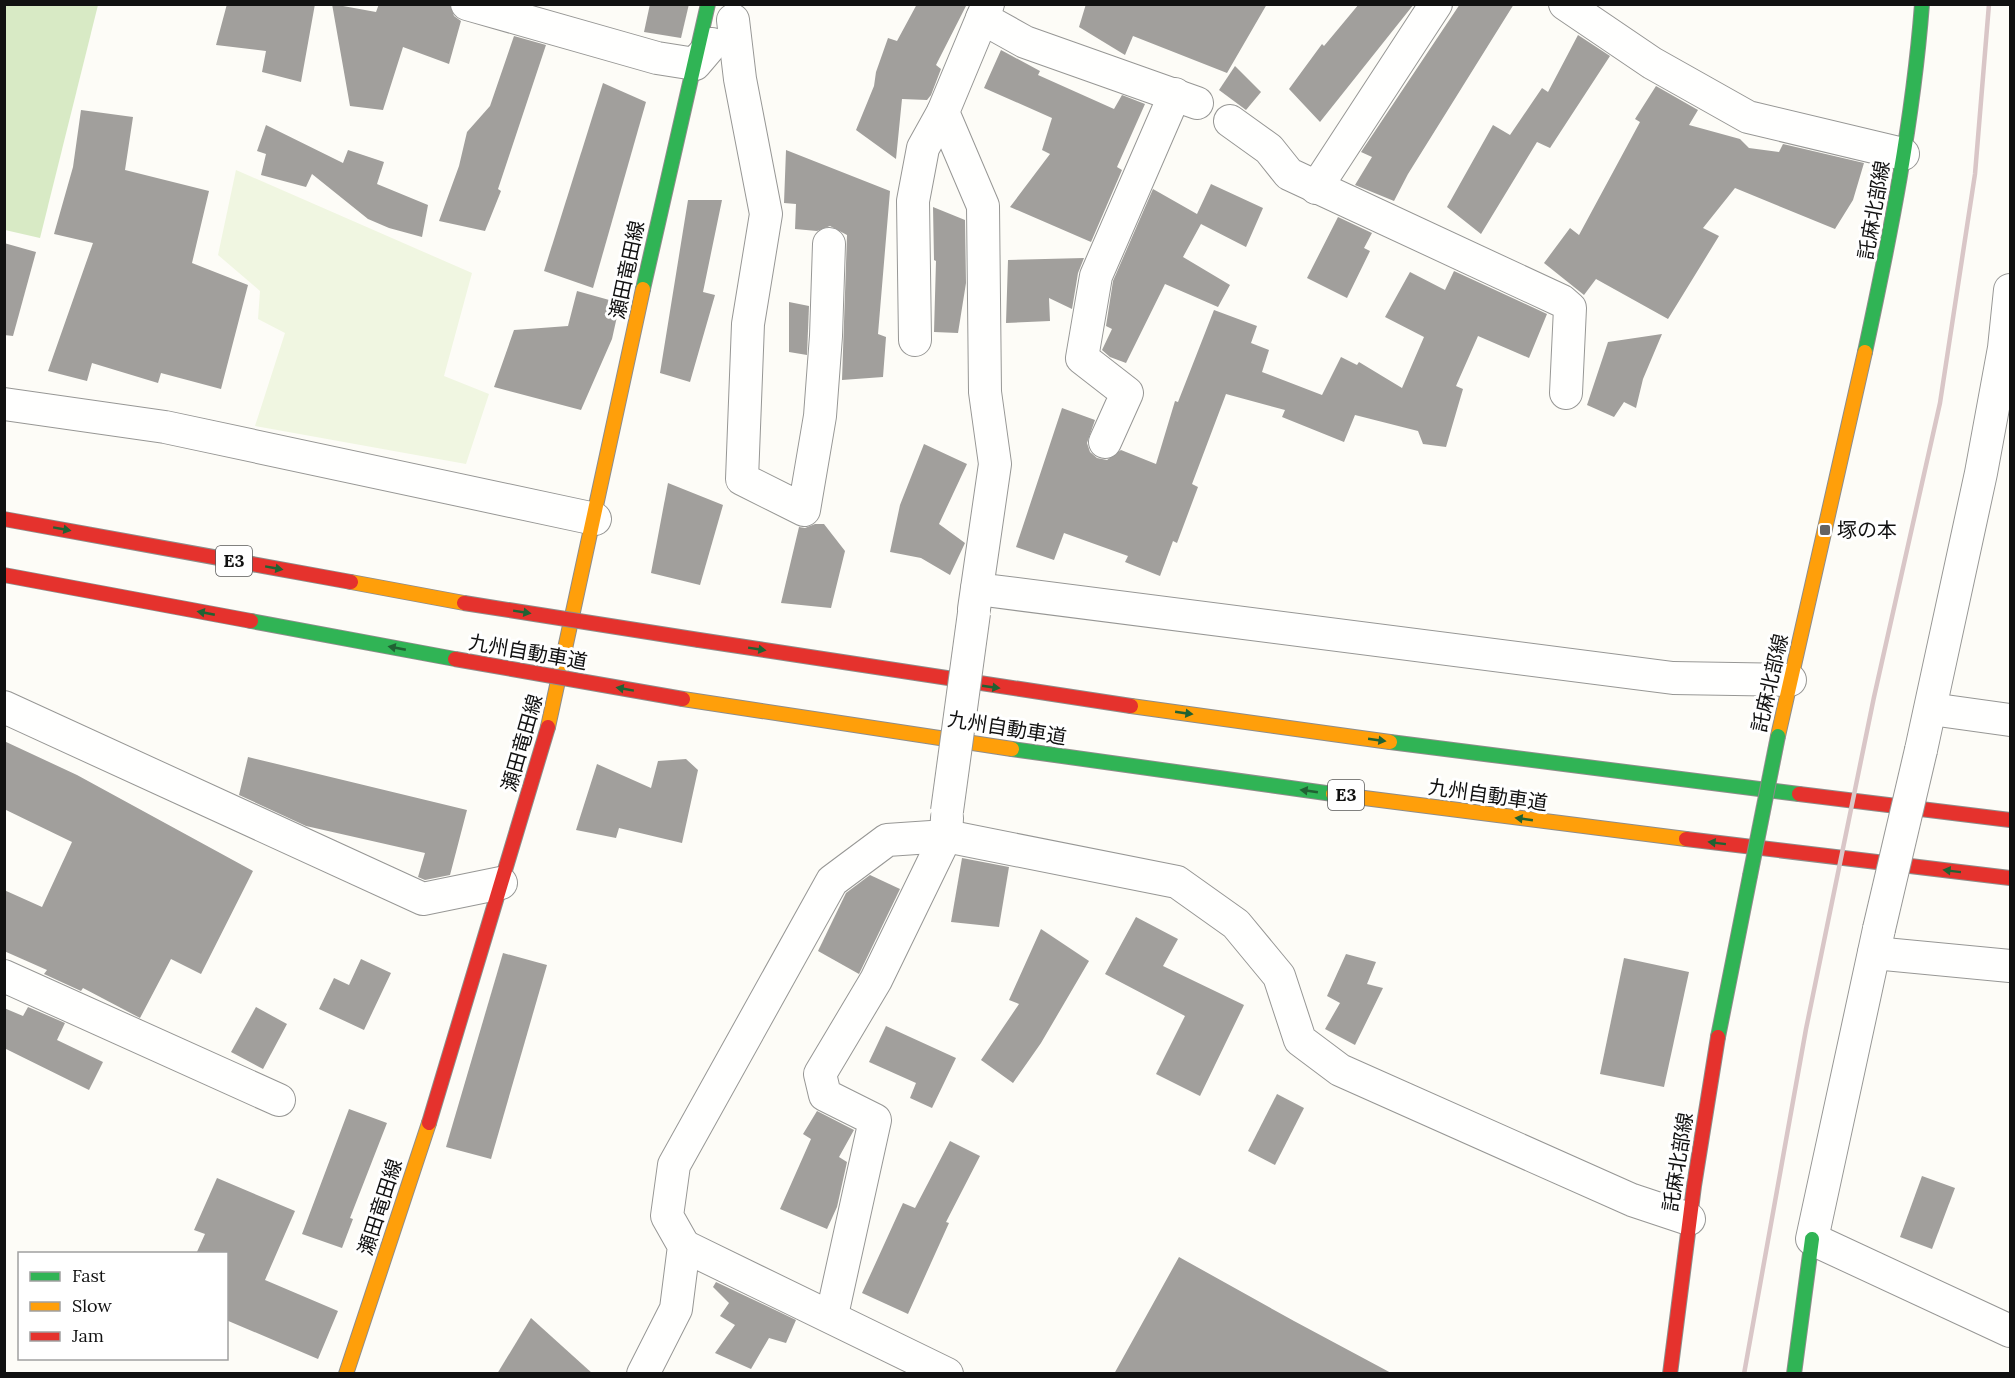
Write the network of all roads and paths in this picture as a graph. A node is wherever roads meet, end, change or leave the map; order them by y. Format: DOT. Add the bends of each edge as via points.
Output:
graph roads {
  1 [pos="467,4"];
  2 [pos="1436,4"];
  3 [pos="1565,4"];
  4 [pos="1922,4"];
  5 [pos="729,10"];
  6 [pos="985,11"];
  7 [pos="695,64"];
  8 [pos="943,112"];
  9 [pos="1230,121"];
  10 [pos="1903,154"];
  11 [pos="1316,188"];
  12 [pos="829,244"];
  13 [pos="2010,290"];
  14 [pos="915,340"];
  15 [pos="1566,393"];
  16 [pos="4,404"];
  17 [pos="1105,442"];
  18 [pos="4,519"];
  19 [pos="595,519"];
  20 [pos="4,575"];
  21 [pos="975,601"];
  22 [pos="1790,680"];
  23 [pos="4,707"];
  24 [pos="1931,710"];
  25 [pos="2010,720"];
  26 [pos="2010,820"];
  27 [pos="947,824"];
  28 [pos="2010,878"];
  29 [pos="501,883"];
  30 [pos="1877,941"];
  31 [pos="2010,966"];
  32 [pos="4,976"];
  33 [pos="279,1100"];
  34 [pos="1689,1219"];
  35 [pos="1812,1239"];
  36 [pos="684,1245"];
  37 [pos="832,1315"];
  38 [pos="2010,1330"];
  39 [pos="346,1374"];
  40 [pos="644,1374"];
  41 [pos="947,1374"];
  42 [pos="1670,1374"];
  43 [pos="1794,1374"];
  1 -- 7 [label="street" via="657,58"];
  2 -- 11 [label="street"];
  3 -- 10 [label="street" via="1652,63 1748,117"];
  4 -- 10 [label="main road, 託麻北部線"];
  5 -- 7 [label="street"];
  5 -- 12 [label="street" via="766,214 748,324 742,479 804,510 819,416"];
  6 -- 8 [label="street"];
  6 -- 17 [label="street" via="1024,42 1186,98 1096,276 1082,358 1126,393"];
  7 -- 19 [label="main road, 瀬田竜田線" via="663,194"];
  8 -- 14 [label="street" via="923,148 913,201"];
  8 -- 21 [label="street" via="983,206 985,392 995,464"];
  9 -- 11 [label="street" via="1269,149 1289,174"];
  10 -- 22 [label="main road, 託麻北部線" via="1895,214 1851,420"];
  11 -- 15 [label="street" via="1562,301 1570,308"];
  13 -- 24 [label="street" via="2004,348 1983,462"];
  16 -- 19 [label="street" via="165,427"];
  18 -- 26 [label="main road, 九州自動車道 / E3, one-way, bridge" via="464,603 962,683 1636,775"];
  19 -- 29 [label="main road, 瀬田竜田線" via="550,720"];
  28 -- 20 [label="main road, 九州自動車道 / E3, one-way, bridge" via="1154,770 683,699"];
  21 -- 22 [label="street" via="1673,678"];
  21 -- 27 [label="street, bridge"];
  22 -- 34 [label="main road, 託麻北部線, bridge" via="1723,999"];
  23 -- 29 [label="street" via="423,899"];
  24 -- 25 [label="street"];
  24 -- 30 [label="street, bridge"];
  27 -- 34 [label="street" via="1177,882 1236,924 1279,976 1300,1040 1340,1070 1632,1200"];
  27 -- 36 [label="street" via="887,840 832,881 674,1165 667,1216"];
  27 -- 37 [label="street" via="876,980 820,1074 825,1095 875,1120"];
  29 -- 39 [label="main road, 瀬田竜田線" via="439,1092"];
  30 -- 31 [label="street"];
  30 -- 35 [label="street"];
  32 -- 33 [label="street"];
  34 -- 42 [label="main road, 託麻北部線"];
  35 -- 38 [label="street"];
  35 -- 43 [label="main road"];
  36 -- 37 [label="street"];
  36 -- 40 [label="street" via="676,1309"];
  37 -- 41 [label="street"];
}
